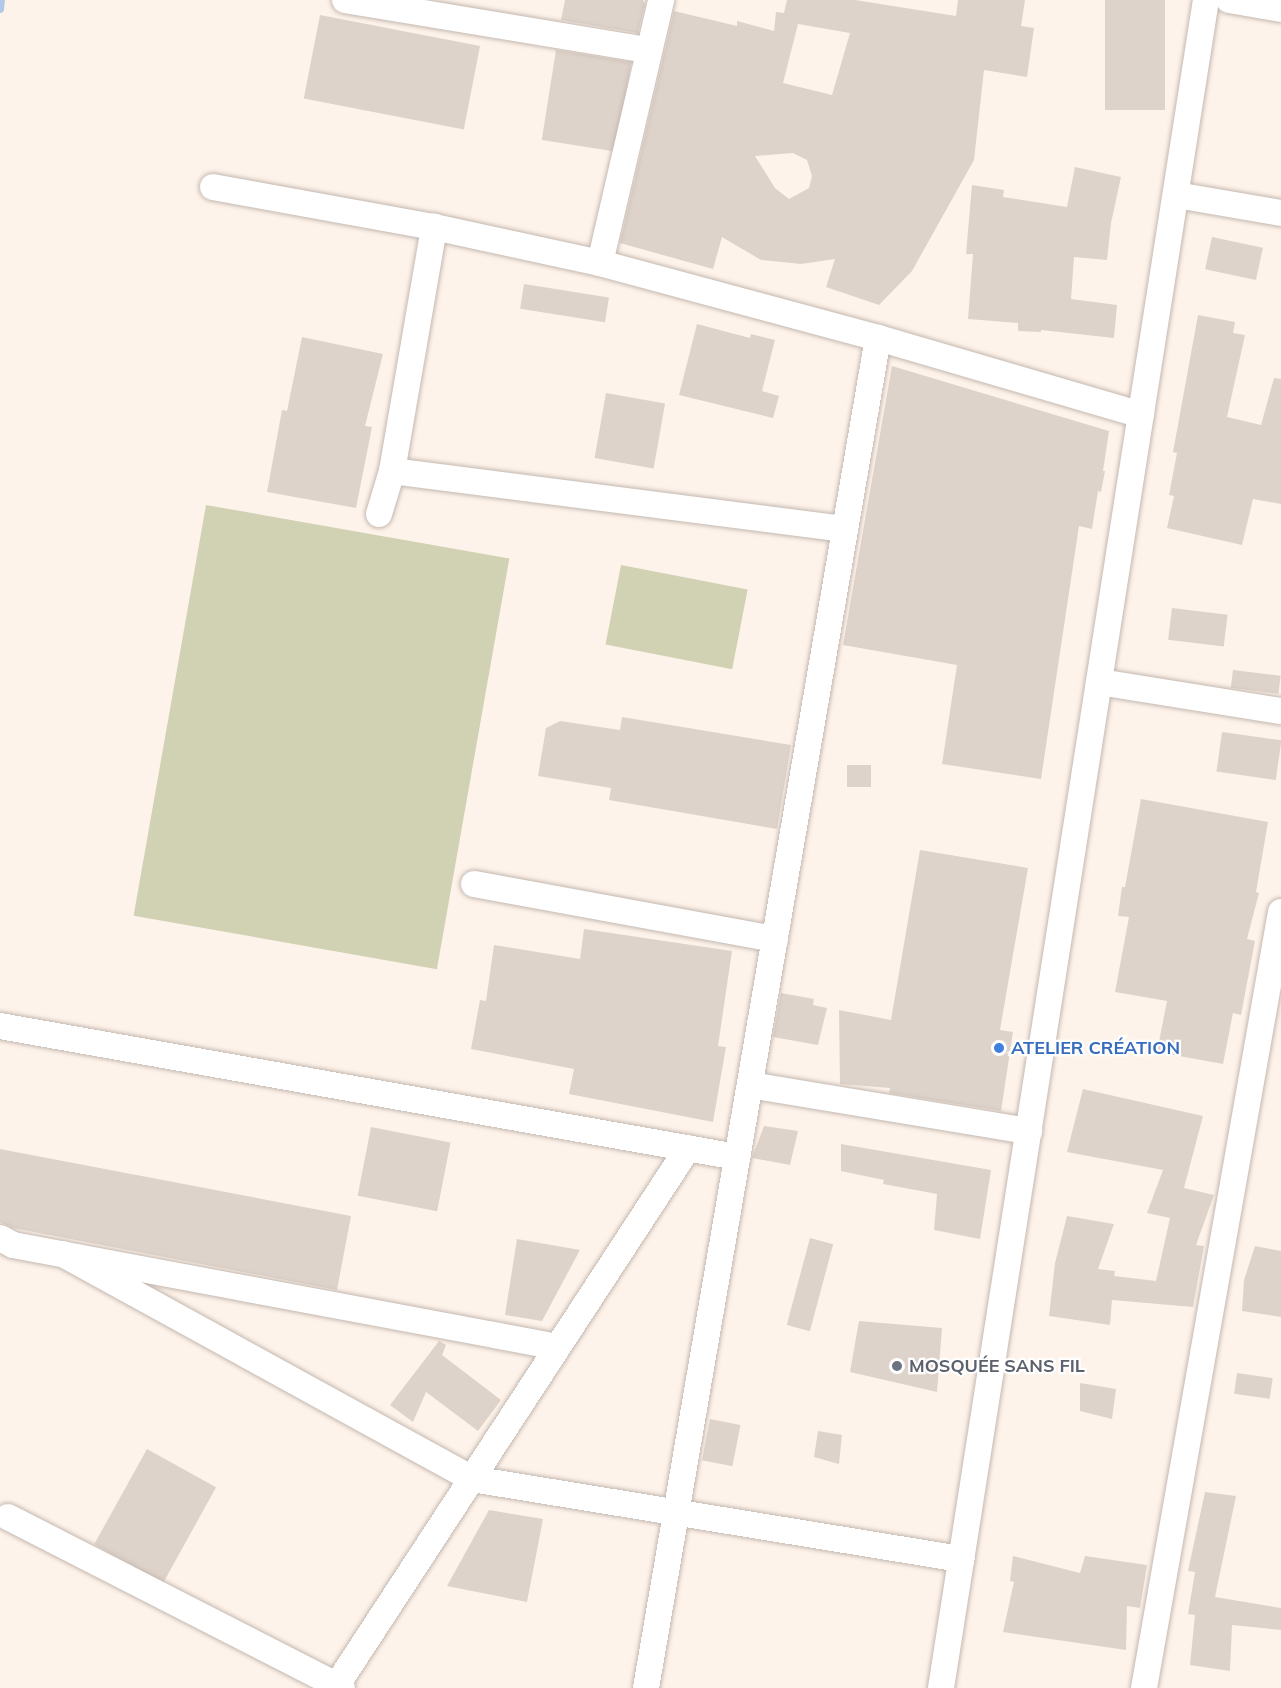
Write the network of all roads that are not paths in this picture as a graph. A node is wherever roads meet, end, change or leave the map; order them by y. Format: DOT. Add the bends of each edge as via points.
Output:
graph roads {
  1 [pos="345,0"];
  2 [pos="661,0"];
  3 [pos="1206,0"];
  4 [pos="1229,0"];
  5 [pos="1281,9"];
  6 [pos="463,10"];
  7 [pos="648,50"];
  8 [pos="213,187"];
  9 [pos="1176,195"];
  10 [pos="1281,213"];
  11 [pos="434,227"];
  12 [pos="600,263"];
  13 [pos="878,338"];
  14 [pos="1141,416"];
  15 [pos="392,471"];
  16 [pos="379,514"];
  17 [pos="845,529"];
  18 [pos="1099,682"];
  19 [pos="1281,711"];
  20 [pos="474,884"];
  21 [pos="1281,912"];
  22 [pos="775,939"];
  23 [pos="0,1026"];
  24 [pos="750,1084"];
  25 [pos="1029,1131"];
  26 [pos="688,1148"];
  27 [pos="737,1157"];
  28 [pos="0,1238"];
  29 [pos="63,1254"];
  30 [pos="558,1347"];
  31 [pos="472,1479"];
  32 [pos="676,1512"];
  33 [pos="8,1517"];
  34 [pos="961,1559"];
  35 [pos="338,1687"];
  36 [pos="646,1688"];
  37 [pos="941,1688"];
  38 [pos="1144,1688"];
  1 -- 6 [label="street"];
  2 -- 7 [label="street"];
  3 -- 9 [label="street"];
  4 -- 5 [label="street"];
  6 -- 7 [label="street"];
  7 -- 12 [label="street"];
  8 -- 11 [label="street"];
  9 -- 10 [label="street"];
  9 -- 14 [label="street"];
  11 -- 12 [label="street"];
  11 -- 15 [label="street"];
  12 -- 13 [label="street"];
  13 -- 14 [label="street"];
  13 -- 17 [label="street"];
  14 -- 18 [label="street"];
  15 -- 16 [label="street"];
  15 -- 17 [label="street"];
  17 -- 22 [label="street"];
  18 -- 19 [label="street"];
  18 -- 25 [label="street"];
  20 -- 22 [label="street"];
  21 -- 38 [label="street"];
  22 -- 24 [label="street"];
  23 -- 26 [label="street"];
  24 -- 25 [label="street"];
  24 -- 27 [label="street"];
  25 -- 34 [label="street"];
  26 -- 27 [label="street"];
  26 -- 30 [label="street"];
  27 -- 32 [label="street"];
  28 -- 29 [label="street" via="13,1245"];
  29 -- 30 [label="street"];
  29 -- 31 [label="street"];
  30 -- 31 [label="street"];
  31 -- 32 [label="street"];
  31 -- 35 [label="street"];
  32 -- 34 [label="street"];
  32 -- 36 [label="street"];
  33 -- 35 [label="street"];
  34 -- 37 [label="street"];
}
